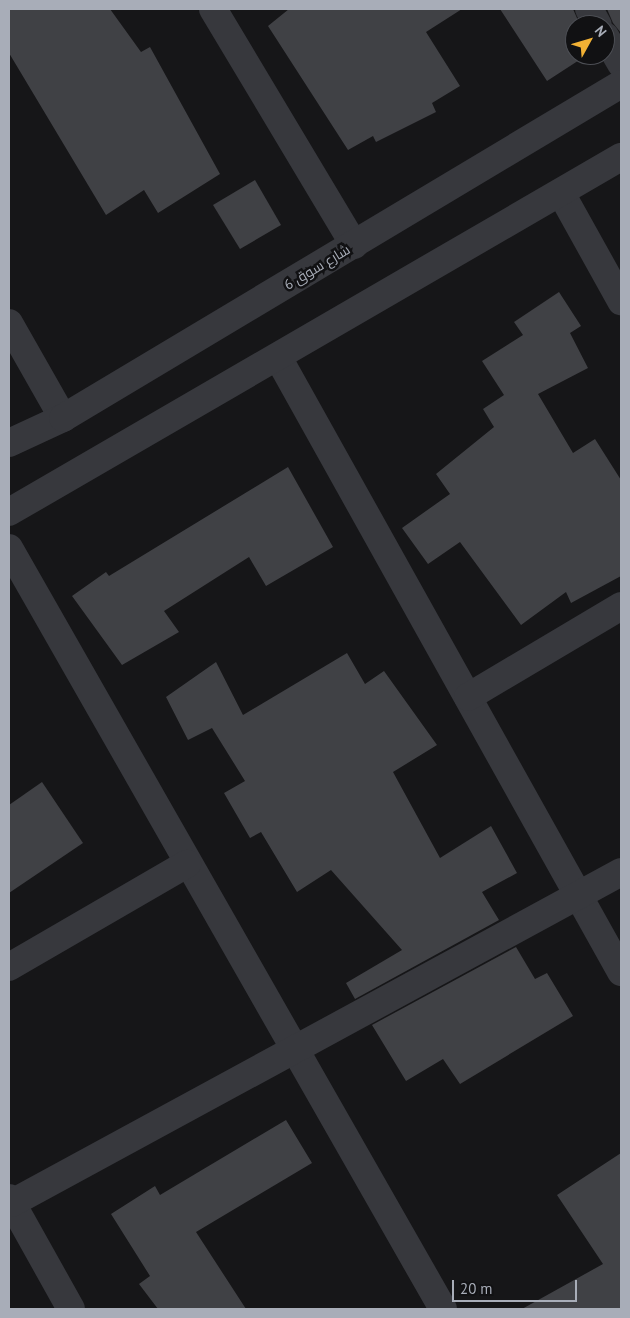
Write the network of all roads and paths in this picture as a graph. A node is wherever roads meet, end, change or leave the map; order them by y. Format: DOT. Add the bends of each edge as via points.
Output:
graph roads {
  1 [pos="213,9"];
  2 [pos="621,84"];
  3 [pos="621,157"];
  4 [pos="561,193"];
  5 [pos="354,245"];
  6 [pos="621,301"];
  7 [pos="9,323"];
  8 [pos="279,359"];
  9 [pos="63,418"];
  10 [pos="9,443"];
  11 [pos="9,512"];
  12 [pos="9,548"];
  13 [pos="621,606"];
  14 [pos="468,696"];
  15 [pos="187,864"];
  16 [pos="621,872"];
  17 [pos="579,897"];
  18 [pos="9,968"];
  19 [pos="621,972"];
  20 [pos="293,1051"];
  21 [pos="10,1200"];
  22 [pos="71,1309"];
  23 [pos="443,1309"];
  1 -- 5 [label="street"];
  2 -- 5 [label="street, شارع سوق 6"];
  3 -- 4 [label="street"];
  4 -- 6 [label="street"];
  4 -- 8 [label="street"];
  5 -- 9 [label="street, شارع سوق 6"];
  7 -- 9 [label="street"];
  8 -- 11 [label="street"];
  8 -- 14 [label="street"];
  9 -- 10 [label="street, شارع سوق 6"];
  12 -- 15 [label="street"];
  13 -- 14 [label="street"];
  14 -- 17 [label="street"];
  15 -- 18 [label="street"];
  15 -- 20 [label="street"];
  16 -- 17 [label="street"];
  17 -- 19 [label="street"];
  17 -- 20 [label="street"];
  20 -- 21 [label="street"];
  20 -- 23 [label="street"];
  21 -- 22 [label="street"];
}
